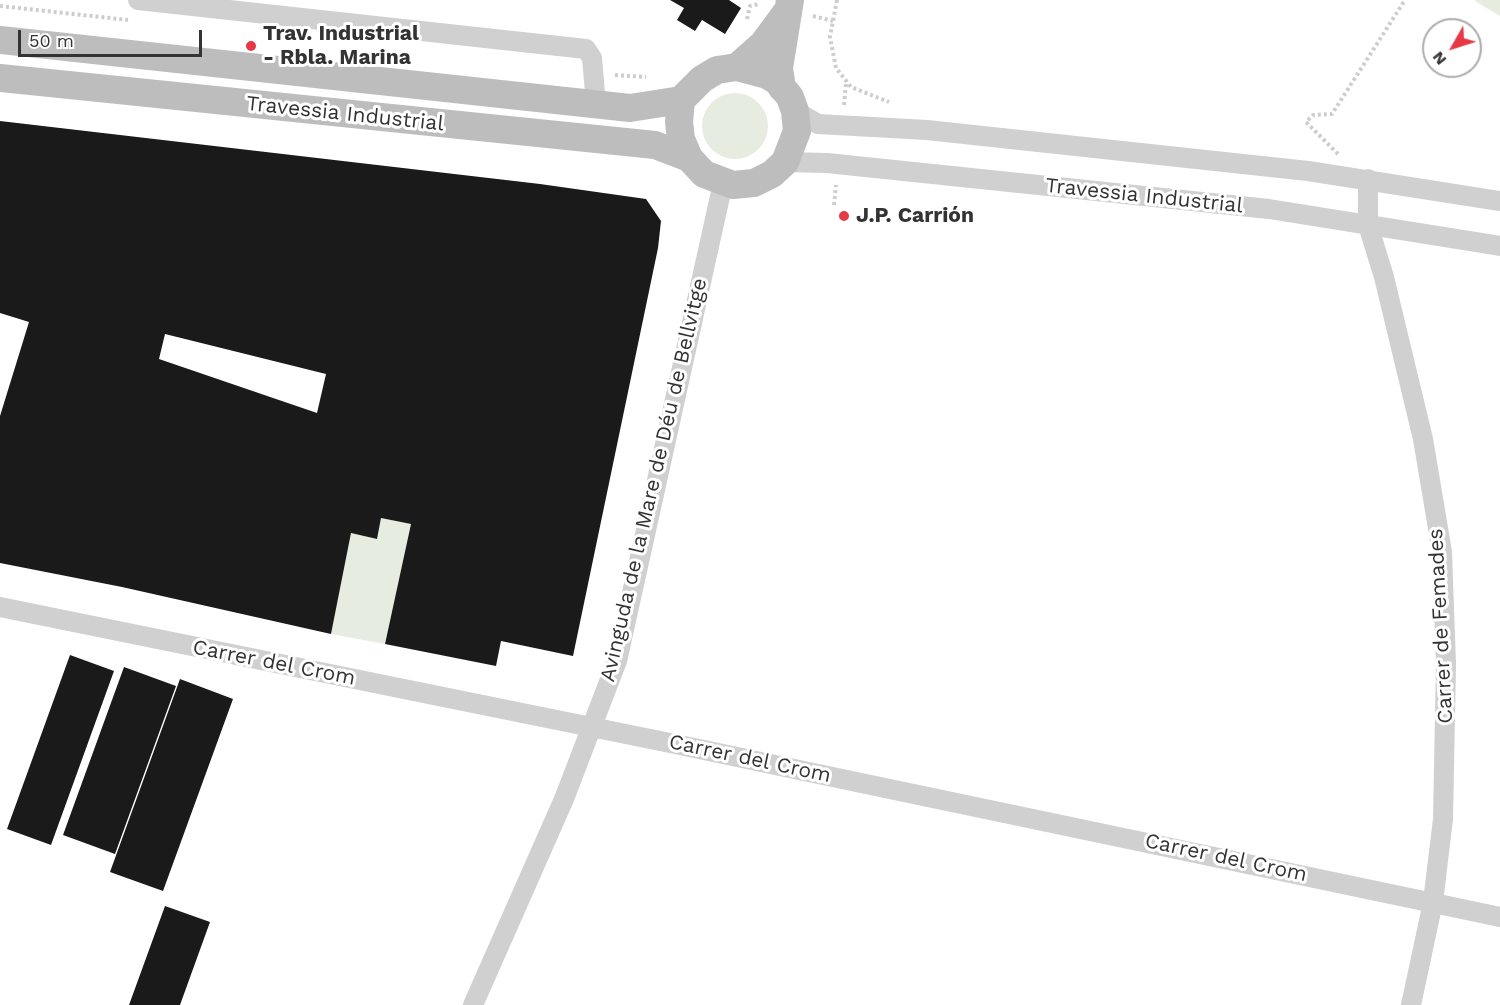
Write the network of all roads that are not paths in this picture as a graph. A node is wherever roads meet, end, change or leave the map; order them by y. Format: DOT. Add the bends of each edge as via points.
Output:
graph roads {
  1 [pos="138,0"];
  2 [pos="789,5"];
  3 [pos="0,40"];
  4 [pos="737,67"];
  5 [pos="0,78"];
  6 [pos="789,99"];
  7 [pos="681,100"];
  8 [pos="596,104"];
  9 [pos="688,158"];
  10 [pos="785,162"];
  11 [pos="1368,180"];
  12 [pos="723,183"];
  13 [pos="1500,201"];
  14 [pos="1368,225"];
  15 [pos="1500,246"];
  16 [pos="0,607"];
  17 [pos="592,727"];
  18 [pos="1433,902"];
  19 [pos="1500,917"];
  20 [pos="473,1005"];
  21 [pos="1411,1005"];
  1 -- 8 [label="street" via="586,49 592,57"];
  2 -- 4 [label="street" via="763,44"];
  2 -- 6 [label="street" via="779,68"];
  3 -- 8 [label="street, Travessia Industrial"];
  4 -- 6 [label="street" via="767,75"];
  4 -- 7 [label="street" via="717,70"];
  5 -- 9 [label="street, Travessia Industrial" via="655,145"];
  6 -- 10 [label="street" via="797,131"];
  6 -- 11 [label="street, Travessia Industrial" via="818,124 927,130"];
  7 -- 8 [label="street, Travessia Industrial" via="630,108"];
  7 -- 9 [label="street" via="681,139"];
  9 -- 12 [label="street" via="704,174"];
  10 -- 12 [label="street" via="754,183"];
  10 -- 14 [label="street, Travessia Industrial" via="827,163 1269,209"];
  11 -- 13 [label="street, Travessia Industrial"];
  11 -- 14 [label="street, Carrer de Femades"];
  12 -- 17 [label="street, Avinguda de la Mare de Déu de Bellvitge" via="617,661"];
  14 -- 15 [label="street, Travessia Industrial"];
  14 -- 18 [label="street, Carrer de Femades" via="1421,428 1442,552 1446,760"];
  16 -- 17 [label="street, Carrer del Crom"];
  17 -- 18 [label="street, Carrer del Crom"];
  17 -- 20 [label="street, Avinguda de la Mare de Déu de Bellvitge"];
  18 -- 19 [label="street, Carrer del Crom"];
  18 -- 21 [label="street, Carrer de Femades"];
}
